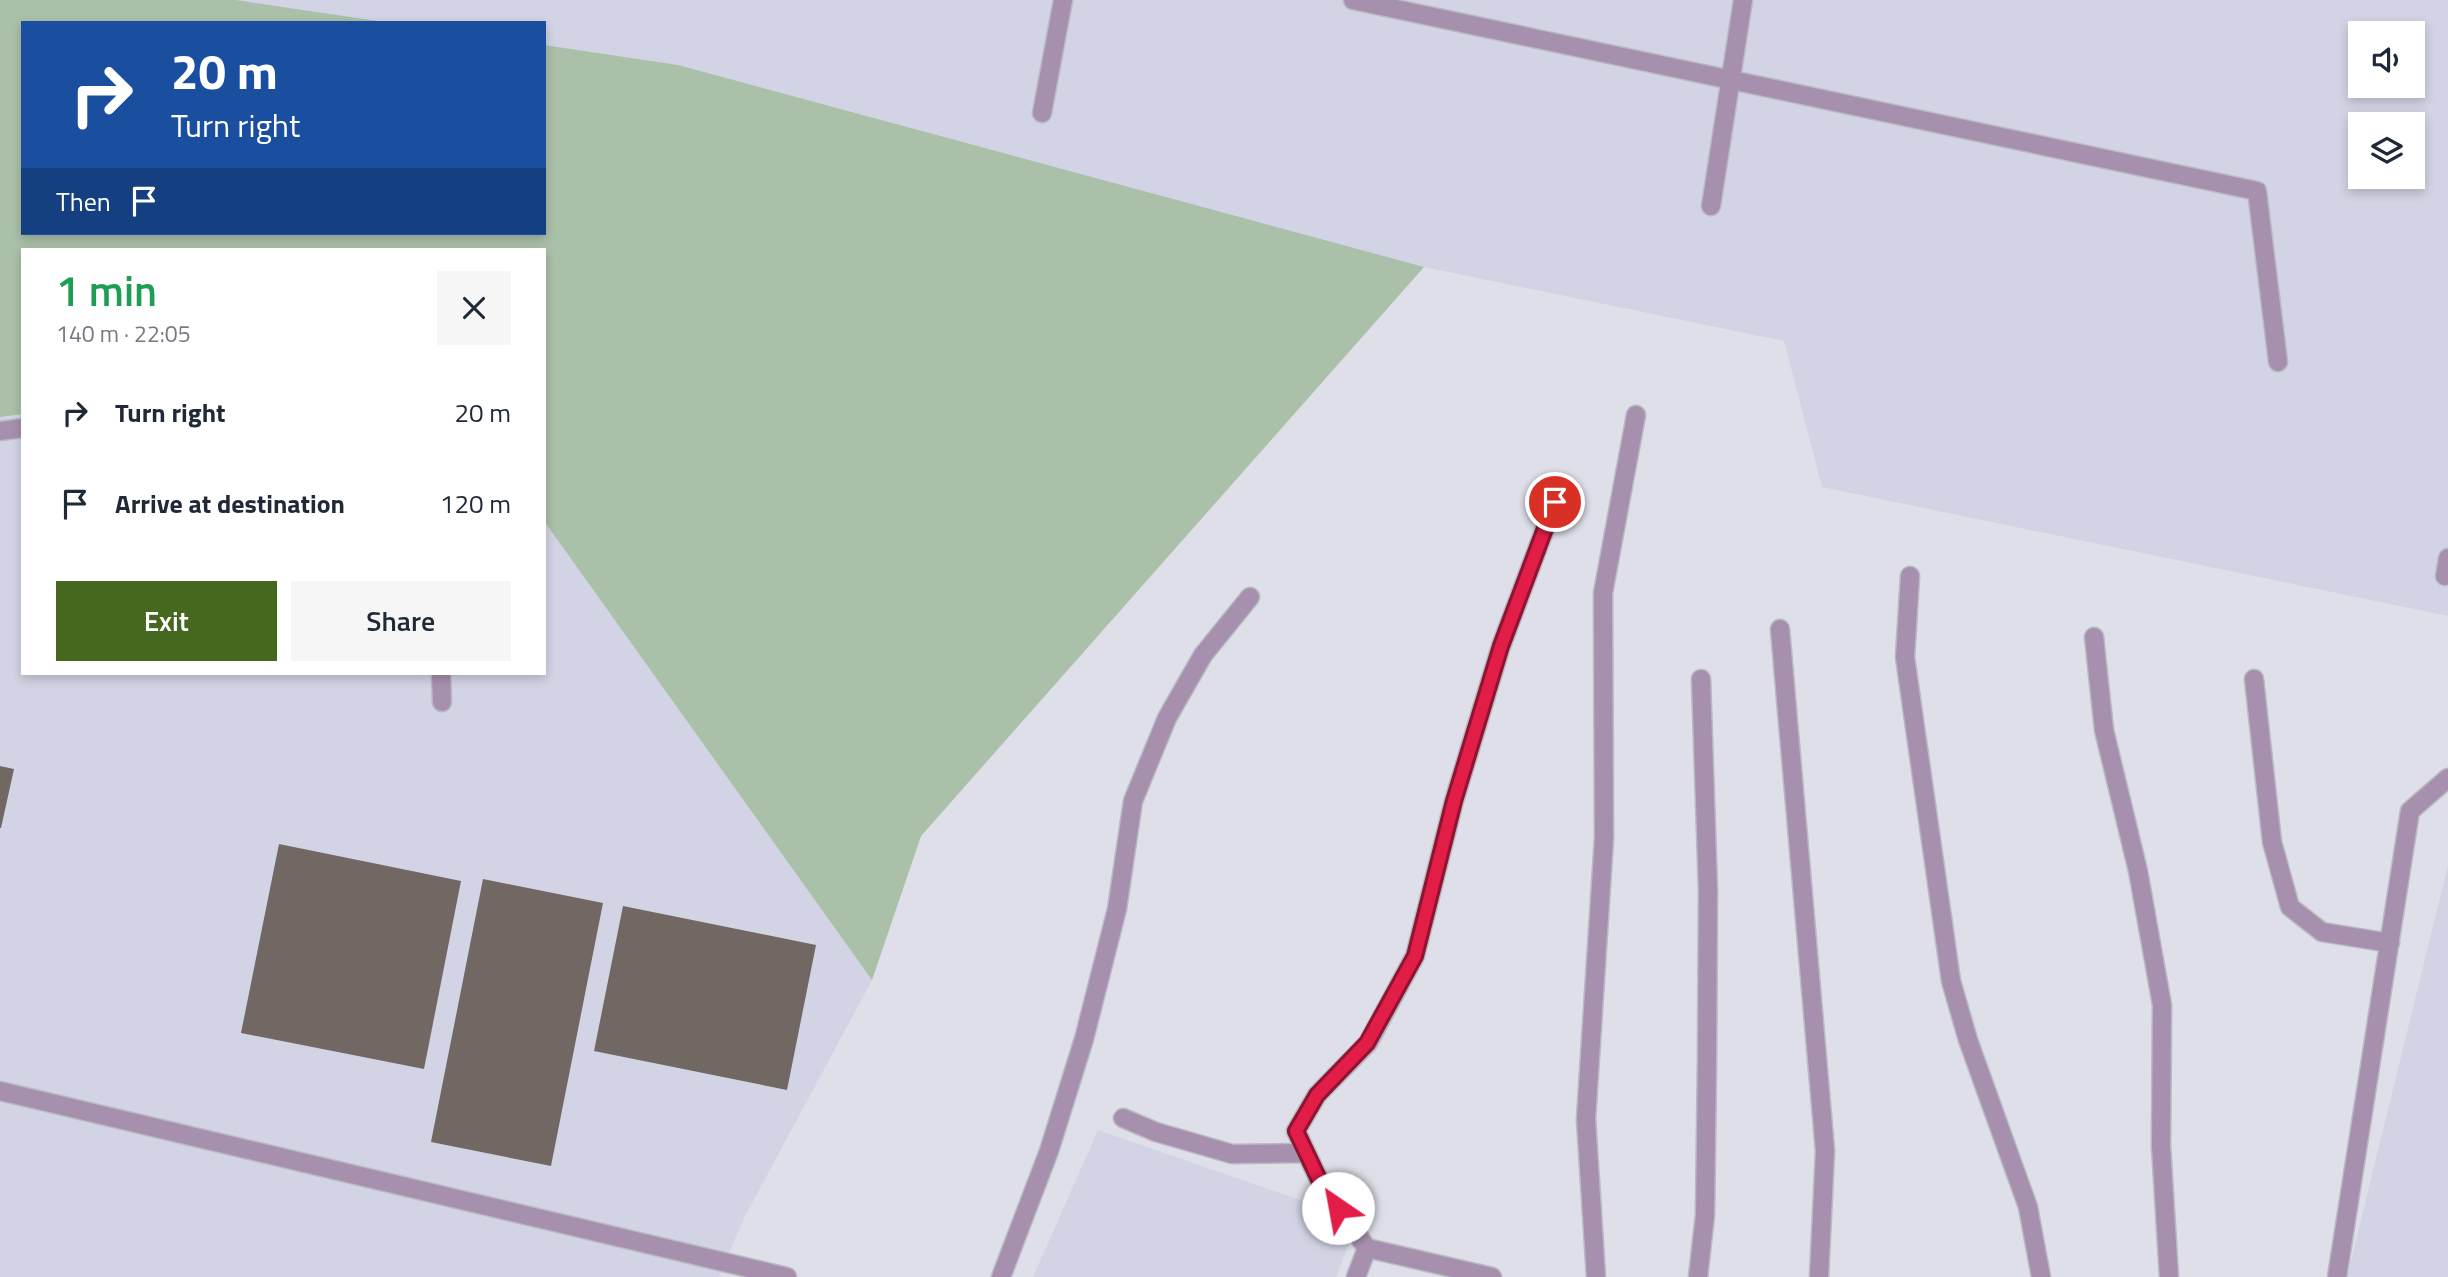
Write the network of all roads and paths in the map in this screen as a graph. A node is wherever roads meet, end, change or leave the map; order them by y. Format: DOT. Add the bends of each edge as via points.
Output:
graph roads {
  1 [pos="1063,0"];
  2 [pos="1353,0"];
  3 [pos="1743,0"];
  4 [pos="1731,80"];
  5 [pos="1042,113"];
  6 [pos="1711,206"];
  7 [pos="2278,362"];
  8 [pos="1636,415"];
  9 [pos="21,428"];
  10 [pos="0,431"];
  11 [pos="1555,502"];
  12 [pos="1910,576"];
  13 [pos="1250,597"];
  14 [pos="1780,629"];
  15 [pos="2094,636"];
  16 [pos="441,675"];
  17 [pos="1701,678"];
  18 [pos="2254,679"];
  19 [pos="442,702"];
  20 [pos="2445,785"];
  21 [pos="2390,943"];
  22 [pos="0,1091"];
  23 [pos="1123,1118"];
  24 [pos="1306,1153"];
  25 [pos="1367,1248"];
  26 [pos="787,1277"];
  27 [pos="1000,1277"];
  28 [pos="1356,1277"];
  29 [pos="1492,1277"];
  30 [pos="1596,1277"];
  31 [pos="1698,1277"];
  32 [pos="1819,1277"];
  33 [pos="2040,1277"];
  34 [pos="2169,1277"];
  35 [pos="2337,1277"];
  1 -- 5 [label="street"];
  2 -- 4 [label="street"];
  3 -- 4 [label="street"];
  4 -- 6 [label="street"];
  4 -- 7 [label="street" via="2257,191"];
  8 -- 30 [label="street" via="1603,593 1604,838 1586,1119"];
  9 -- 10 [label="street"];
  11 -- 24 [label="street" via="1497,659 1454,801 1415,956 1367,1043 1317,1095 1296,1131"];
  12 -- 33 [label="street" via="1905,657 1951,981 2028,1207"];
  13 -- 27 [label="street" via="1203,654 1167,718 1133,802 1117,909 1084,1040 1049,1151"];
  14 -- 32 [label="street" via="1825,1151"];
  15 -- 34 [label="street" via="2104,730 2138,871 2162,1006 2161,1146"];
  16 -- 19 [label="street"];
  17 -- 31 [label="street" via="1707,1035 1705,1214"];
  18 -- 21 [label="street" via="2272,842 2290,907 2322,932"];
  20 -- 21 [label="street" via="2410,811"];
  21 -- 35 [label="street"];
  22 -- 26 [label="street"];
  23 -- 24 [label="street" via="1232,1154"];
  24 -- 25 [label="street" via="1323,1188"];
  25 -- 28 [label="street"];
  25 -- 29 [label="street"];
}
